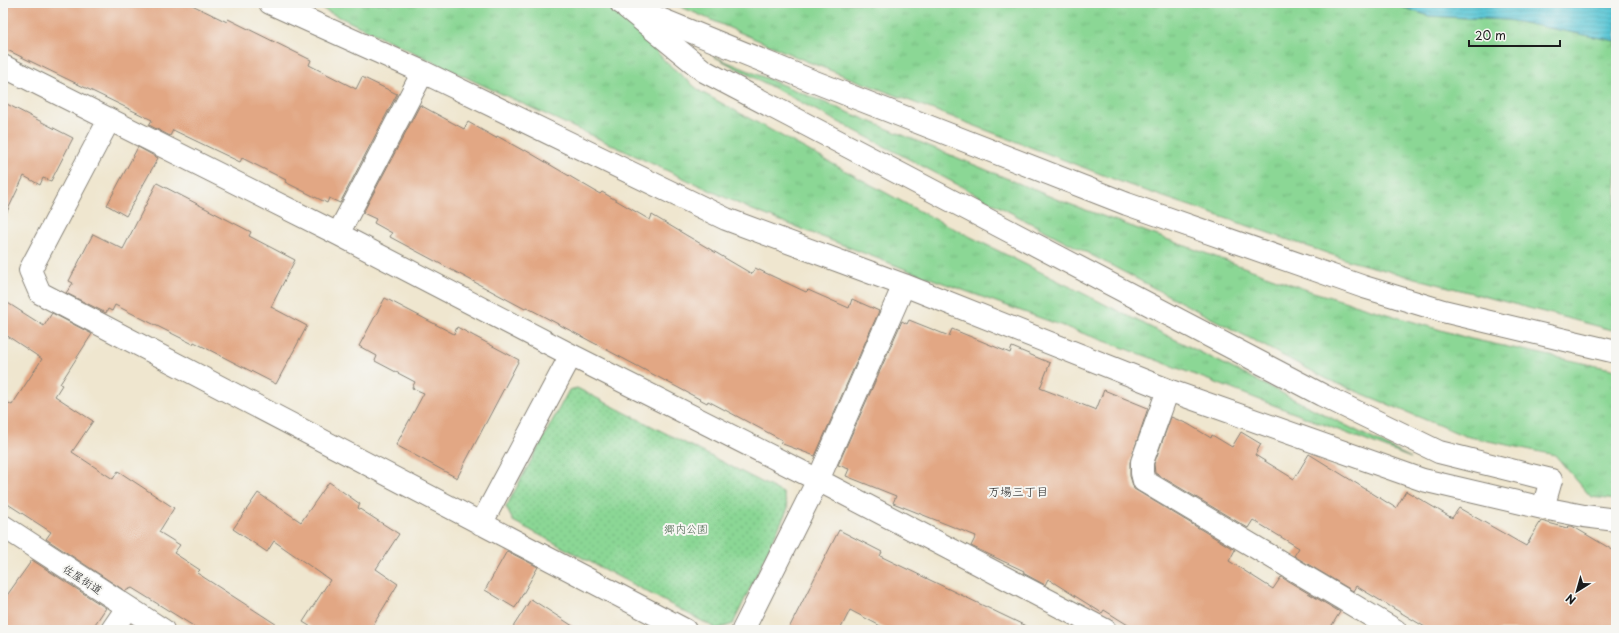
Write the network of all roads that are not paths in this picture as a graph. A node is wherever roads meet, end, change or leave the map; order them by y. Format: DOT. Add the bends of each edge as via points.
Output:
graph roads {
  1 [pos="270,3"];
  2 [pos="621,3"];
  3 [pos="3,66"];
  4 [pos="423,72"];
  5 [pos="109,120"];
  6 [pos="338,234"];
  7 [pos="904,285"];
  8 [pos="1616,352"];
  9 [pos="571,355"];
  10 [pos="1168,390"];
  11 [pos="818,480"];
  12 [pos="1543,508"];
  13 [pos="1616,520"];
  14 [pos="481,524"];
  15 [pos="3,526"];
  16 [pos="127,608"];
  17 [pos="112,630"];
  18 [pos="163,630"];
  19 [pos="685,630"];
  20 [pos="743,630"];
  21 [pos="1105,630"];
  22 [pos="1395,630"];
  1 -- 4 [label="street"];
  2 -- 8 [label="street" via="810,80 1172,220 1443,311"];
  2 -- 12 [label="street" via="704,71 1322,396 1440,452 1551,480"];
  3 -- 5 [label="street"];
  4 -- 6 [label="street"];
  4 -- 7 [label="street" via="726,220"];
  5 -- 6 [label="street"];
  5 -- 14 [label="street" via="30,270 40,293"];
  6 -- 9 [label="street"];
  7 -- 10 [label="street"];
  7 -- 11 [label="street"];
  9 -- 11 [label="street"];
  9 -- 14 [label="street"];
  10 -- 12 [label="street" via="1423,480"];
  10 -- 22 [label="street" via="1142,462 1144,481"];
  11 -- 20 [label="street"];
  11 -- 21 [label="street"];
  12 -- 13 [label="street"];
  14 -- 19 [label="street"];
  15 -- 16 [label="street, 佐屋街道"];
  16 -- 17 [label="street"];
  16 -- 18 [label="street, 佐屋街道"];
}
